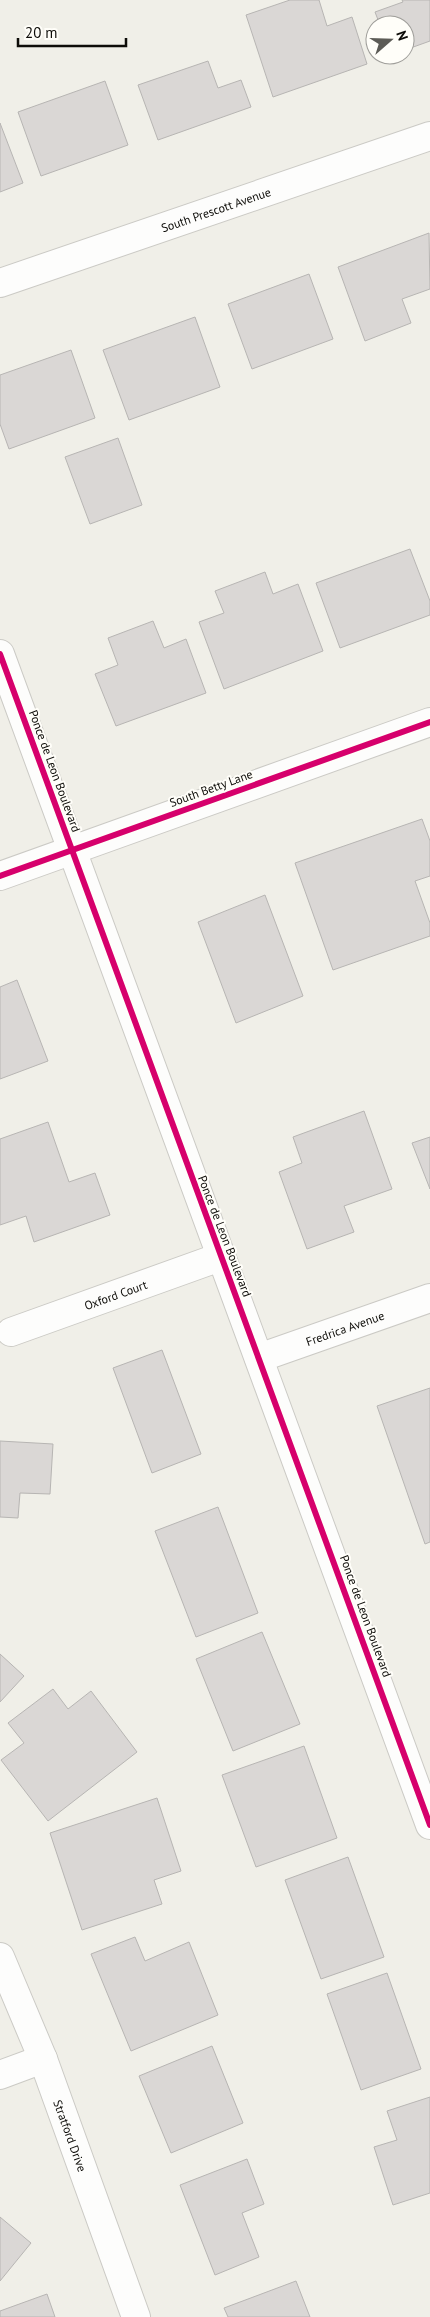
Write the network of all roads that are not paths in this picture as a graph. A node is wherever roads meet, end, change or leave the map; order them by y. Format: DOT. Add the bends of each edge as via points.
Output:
graph roads {
  1 [pos="430,136"];
  2 [pos="0,283"];
  3 [pos="0,654"];
  4 [pos="430,722"];
  5 [pos="71,850"];
  6 [pos="0,876"];
  7 [pos="220,1257"];
  8 [pos="430,1298"];
  9 [pos="11,1332"];
  10 [pos="259,1358"];
  11 [pos="430,1825"];
  12 [pos="0,1957"];
  13 [pos="43,2059"];
  14 [pos="0,2075"];
  15 [pos="136,2317"];
  1 -- 2 [label="street, South Prescott Avenue"];
  3 -- 5 [label="street, Ponce de Leon Boulevard"];
  4 -- 5 [label="street, South Betty Lane"];
  5 -- 6 [label="street, South Betty Lane"];
  5 -- 7 [label="street, Ponce de Leon Boulevard"];
  7 -- 9 [label="street, Oxford Court"];
  7 -- 10 [label="street, Ponce de Leon Boulevard"];
  8 -- 10 [label="street, Fredrica Avenue"];
  10 -- 11 [label="street, Ponce de Leon Boulevard"];
  12 -- 13 [label="street, Stratford Drive"];
  13 -- 14 [label="street"];
  13 -- 15 [label="street, Stratford Drive"];
}
